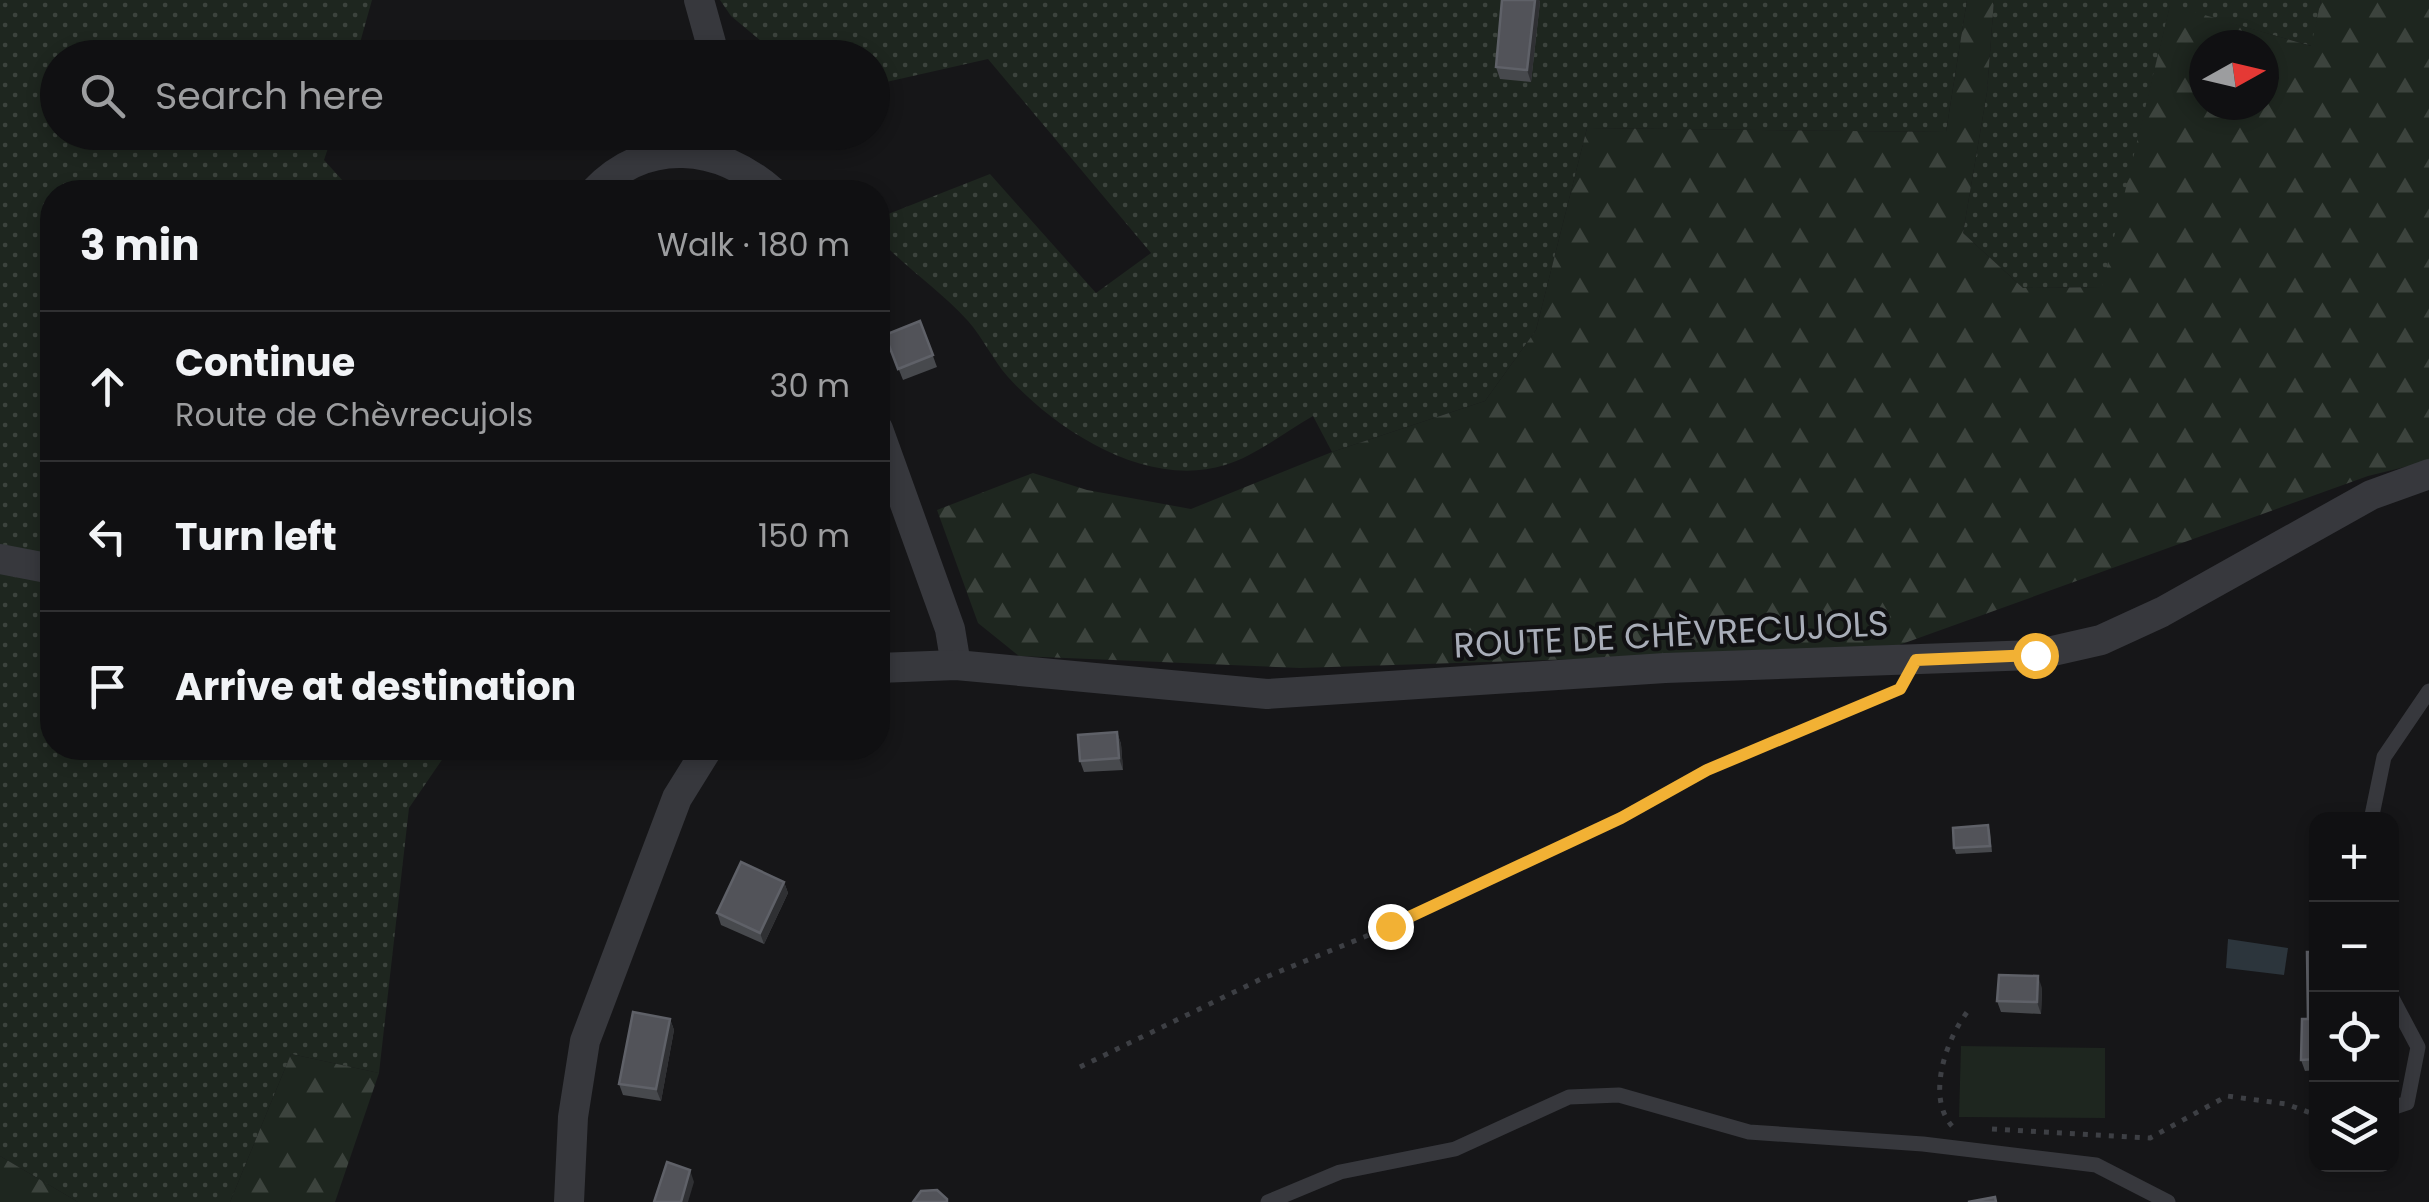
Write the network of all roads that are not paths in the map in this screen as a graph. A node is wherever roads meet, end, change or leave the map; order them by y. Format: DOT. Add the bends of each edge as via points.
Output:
graph roads {
  1 [pos="699,0"];
  2 [pos="707,40"];
  3 [pos="675,150"];
  4 [pos="712,150"];
  5 [pos="606,180"];
  6 [pos="759,180"];
  7 [pos="890,462"];
  8 [pos="2429,474"];
  9 [pos="0,560"];
  10 [pos="40,567"];
  11 [pos="956,665"];
  12 [pos="890,668"];
  13 [pos="2429,691"];
  14 [pos="701,760"];
  15 [pos="2373,812"];
  16 [pos="2399,1011"];
  17 [pos="2399,1106"];
  18 [pos="569,1202"];
  19 [pos="1268,1202"];
  20 [pos="2168,1202"];
  1 -- 2 [label="street"];
  3 -- 5 [label="street"];
  4 -- 6 [label="street"];
  7 -- 11 [label="street" via="950,628"];
  8 -- 11 [label="street, ROUTE DE CHÈVRECUJOLS" via="2372,495 2162,612 2101,640 2035,655 1665,668 1267,694"];
  9 -- 10 [label="street"];
  11 -- 12 [label="street, ROUTE DE CHÈVRECUJOLS"];
  13 -- 15 [label="lane" via="2384,757"];
  14 -- 18 [label="street" via="677,798 586,1040"];
  16 -- 17 [label="lane" via="2418,1047 2407,1103"];
  19 -- 20 [label="lane" via="1340,1172 1455,1148 1569,1097 1619,1095 1749,1132 2096,1165"];
}
